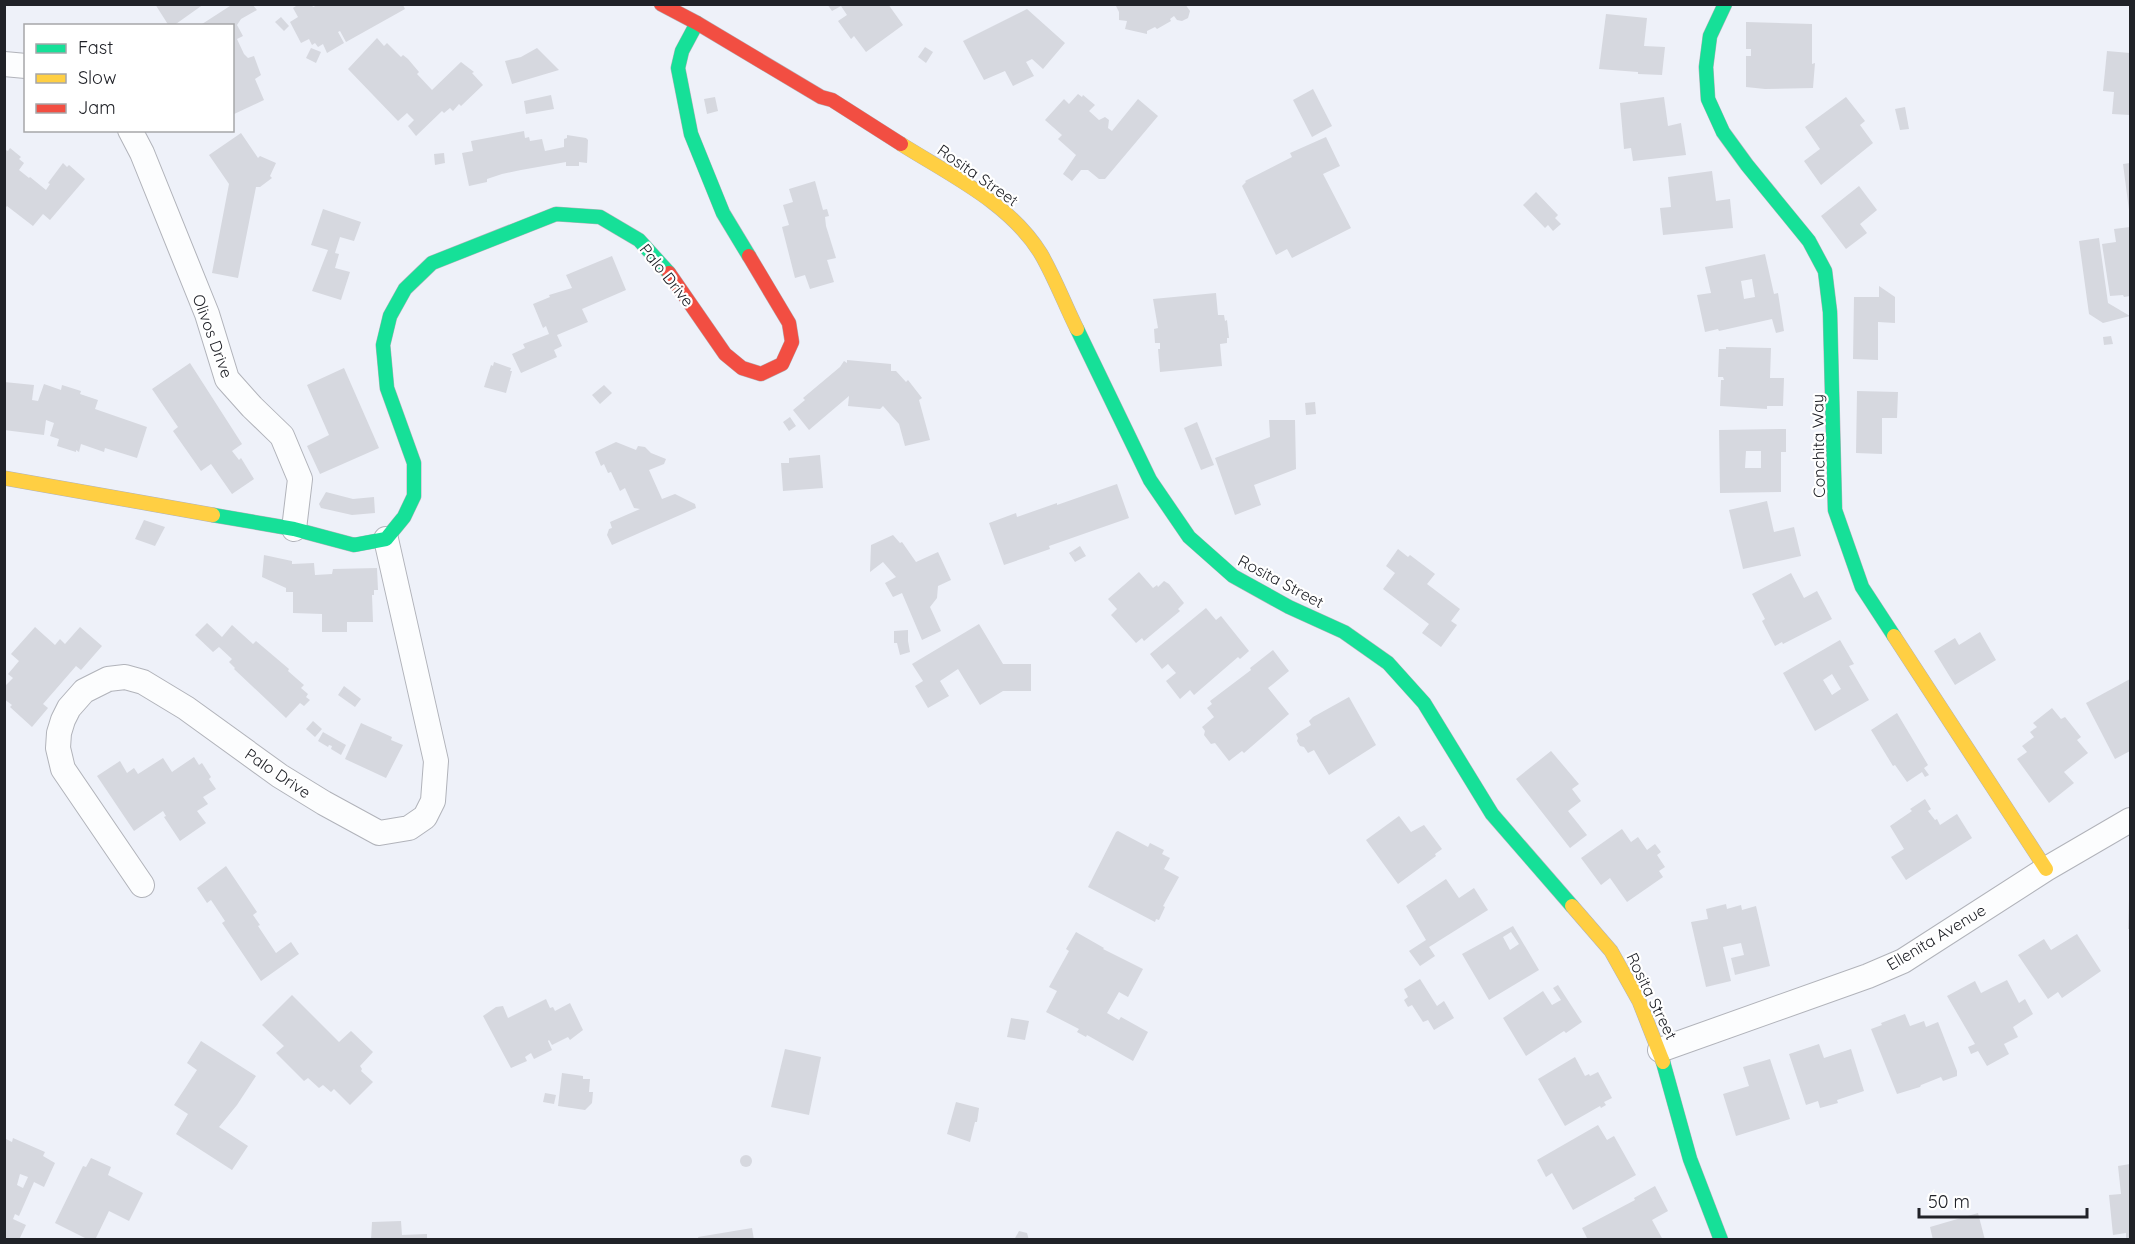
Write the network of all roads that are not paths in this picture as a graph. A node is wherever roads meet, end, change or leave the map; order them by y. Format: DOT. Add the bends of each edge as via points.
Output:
graph roads {
  1 [pos="661,4"];
  2 [pos="1725,4"];
  3 [pos="697,23"];
  4 [pos="4,64"];
  5 [pos="24,66"];
  6 [pos="131,132"];
  7 [pos="4,478"];
  8 [pos="294,529"];
  9 [pos="386,539"];
  10 [pos="2130,820"];
  11 [pos="2046,869"];
  12 [pos="142,885"];
  13 [pos="1660,1050"];
  14 [pos="1722,1239"];
  1 -- 3 [label="street, Rosita Street"];
  2 -- 11 [label="street, Conchita Way" via="1710,36 1706,67 1708,99 1723,132 1809,241 1825,271 1830,312 1835,510 1862,587"];
  3 -- 9 [label="street, Palo Drive" via="678,68 691,134 723,213 789,323 792,342 782,364 761,374 742,368 725,354 672,277 639,240 600,217 556,214 432,263 405,290 390,316 383,345 387,388 414,463 414,496 404,517"];
  3 -- 13 [label="street, Rosita Street" via="832,100 991,201 1017,223 1041,254 1150,480 1189,537 1233,576 1344,632 1388,663 1425,703 1492,814 1611,951 1640,1001"];
  4 -- 5 [label="street"];
  6 -- 8 [label="street, Olivos Drive" via="207,314 227,379 282,436 300,479"];
  7 -- 8 [label="street"];
  8 -- 9 [label="street" via="354,545"];
  9 -- 12 [label="street, Palo Drive" via="436,761 433,801 425,817 409,828 379,833 280,776 143,682 124,677 108,679 84,691 69,708 59,733 58,748 63,769"];
  10 -- 11 [label="street, Ellenita Avenue"];
  11 -- 13 [label="street, Ellenita Avenue" via="1903,961"];
  13 -- 14 [label="street, Rosita Street" via="1690,1159"];
}
